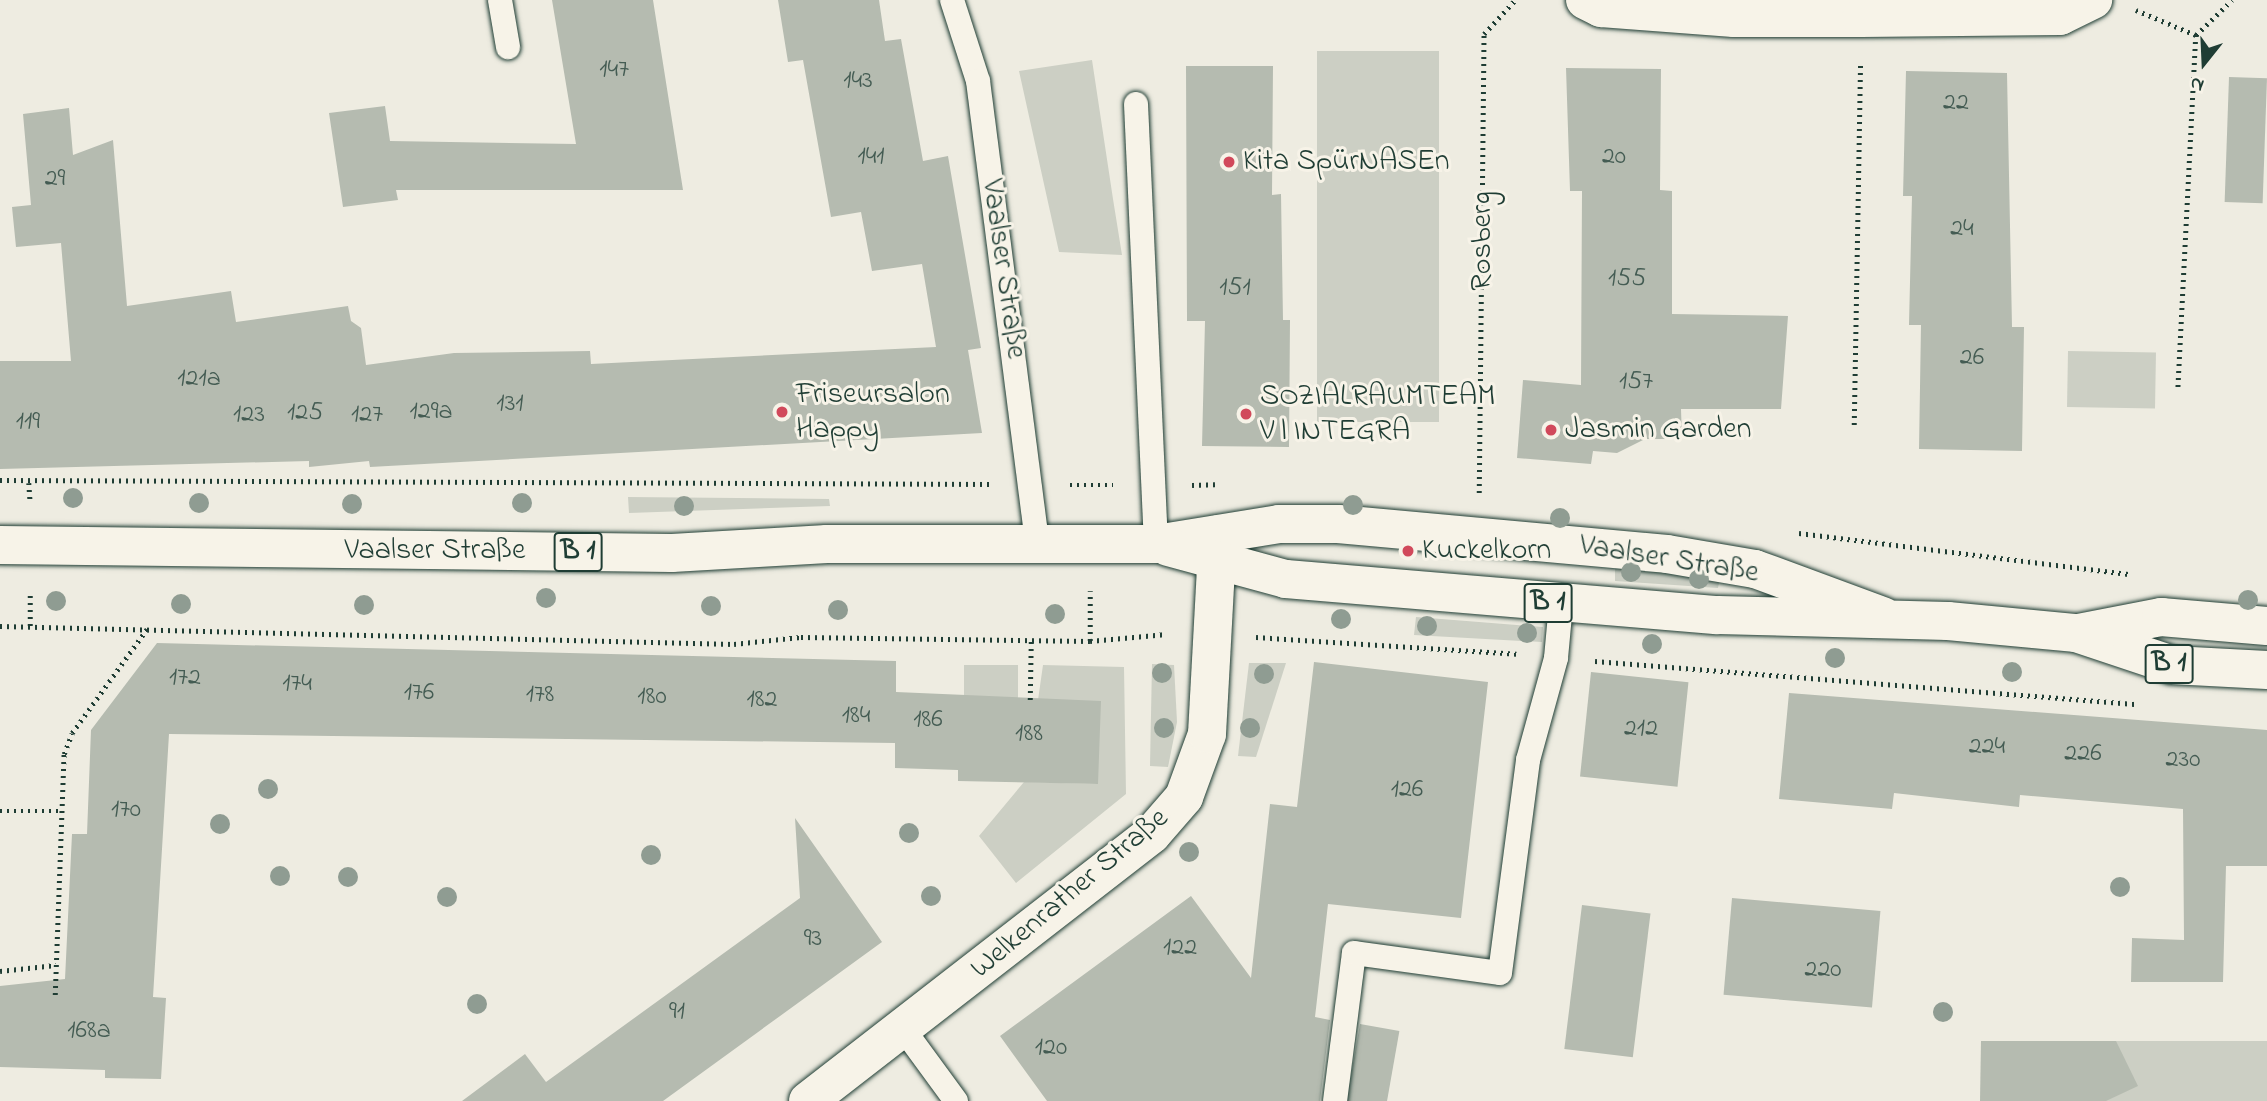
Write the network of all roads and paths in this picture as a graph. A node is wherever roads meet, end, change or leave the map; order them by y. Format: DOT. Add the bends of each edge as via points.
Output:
graph roads {
  1 [pos="500,0"];
  2 [pos="952,0"];
  3 [pos="1515,0"];
  4 [pos="1584,0"];
  5 [pos="2232,0"];
  6 [pos="2109,3"];
  7 [pos="1861,18"];
  8 [pos="2196,35"];
  9 [pos="508,47"];
  10 [pos="1136,104"];
  11 [pos="2178,391"];
  12 [pos="1854,425"];
  13 [pos="1479,494"];
  14 [pos="1037,542"];
  15 [pos="1156,544"];
  16 [pos="0,545"];
  17 [pos="1217,547"];
  18 [pos="1561,604"];
  19 [pos="1883,616"];
  20 [pos="0,626"];
  21 [pos="2267,626"];
  22 [pos="147,629"];
  23 [pos="2076,633"];
  24 [pos="1213,635"];
  25 [pos="1031,640"];
  26 [pos="1556,657"];
  27 [pos="2267,670"];
  28 [pos="1030,700"];
  29 [pos="2149,705"];
  30 [pos="0,811"];
  31 [pos="61,811"];
  32 [pos="56,965"];
  33 [pos="0,971"];
  34 [pos="55,995"];
  35 [pos="904,1031"];
  36 [pos="808,1101"];
  37 [pos="956,1101"];
  38 [pos="1335,1101"];
  1 -- 9 [label="lane"];
  2 -- 14 [label="lane, Vaalser Straße" via="978,81"];
  3 -- 13 [label="path, Rosberg" via="1484,34"];
  4 -- 7 [label="main road" via="1601,8 1734,18"];
  5 -- 8 [label="path"];
  6 -- 7 [label="main road" via="2060,16"];
  6 -- 8 [label="path"];
  7 -- 12 [label="path"];
  8 -- 11 [label="path"];
  10 -- 15 [label="lane"];
  14 -- 15 [label="main road, Vaalser Straße / B 1"];
  14 -- 16 [label="main road, Vaalser Straße / B 1" via="672,553"];
  15 -- 17 [label="main road, Vaalser Straße / B 1"];
  17 -- 18 [label="main road, Vaalser Straße / B 1" via="1286,579"];
  17 -- 19 [label="main road, Vaalser Straße / B 1" via="1279,524 1338,524 1667,554 1755,569"];
  17 -- 24 [label="main road, Welkenrather Straße"];
  18 -- 19 [label="main road, Vaalser Straße / B 1" via="1718,615"];
  18 -- 26 [label="lane"];
  19 -- 23 [label="main road, Vaalser Straße / B 1"];
  20 -- 22 [label="path"];
  21 -- 23 [label="main road, Vaalser Straße / B 1" via="2161,617"];
  22 -- 25 [label="path" via="734,644 801,637"];
  22 -- 31 [label="path" via="72,733 64,754"];
  23 -- 27 [label="main road, Vaalser Straße / B 1" via="2172,665"];
  24 -- 25 [label="path"];
  24 -- 26 [label="path"];
  24 -- 35 [label="main road, Welkenrather Straße" via="1207,734 1184,797 1152,834"];
  25 -- 28 [label="path"];
  26 -- 29 [label="path"];
  26 -- 38 [label="lane" via="1528,760 1500,973 1354,953"];
  30 -- 31 [label="path"];
  31 -- 32 [label="path"];
  32 -- 33 [label="path"];
  32 -- 34 [label="path"];
  35 -- 36 [label="main road, Welkenrather Straße"];
  35 -- 37 [label="lane"];
}
